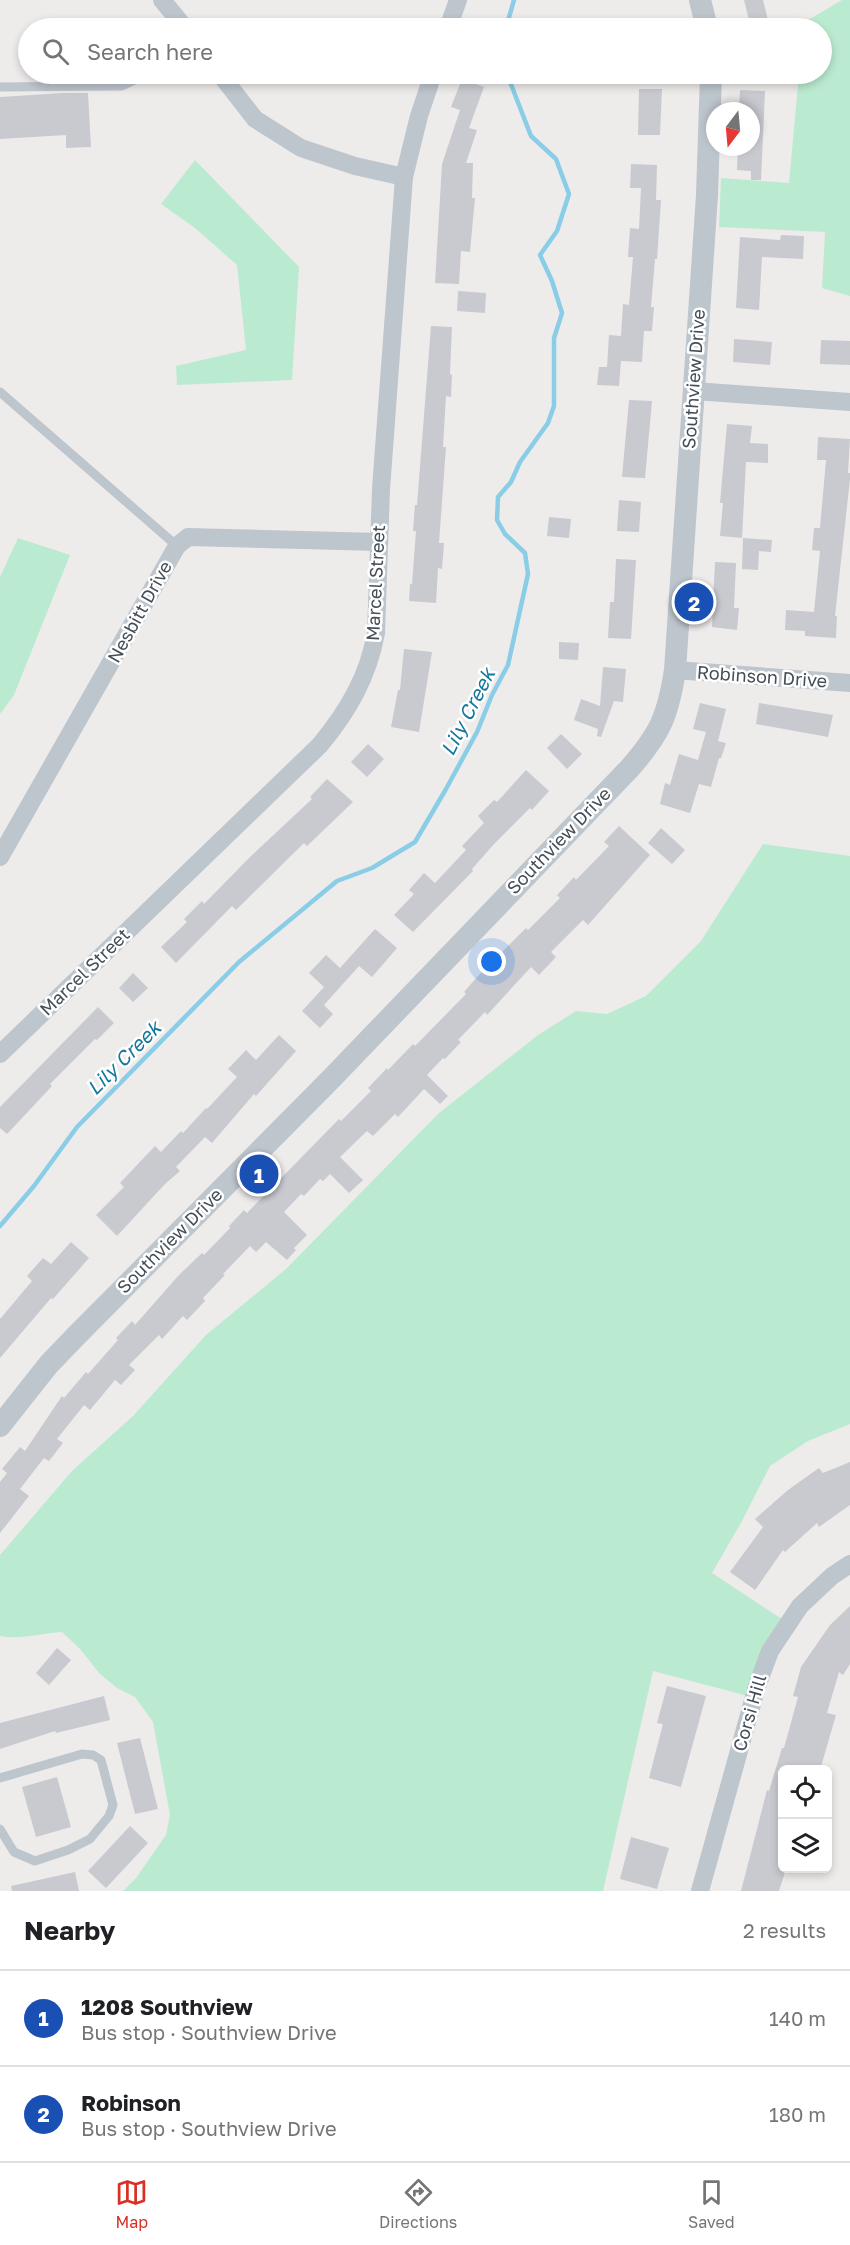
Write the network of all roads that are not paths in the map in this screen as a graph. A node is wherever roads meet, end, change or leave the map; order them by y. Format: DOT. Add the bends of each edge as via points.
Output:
graph roads {
  1 [pos="162,0"];
  2 [pos="458,0"];
  3 [pos="700,0"];
  4 [pos="177,18"];
  5 [pos="452,18"];
  6 [pos="704,18"];
  7 [pos="126,84"];
  8 [pos="228,84"];
  9 [pos="430,84"];
  10 [pos="711,84"];
  11 [pos="0,87"];
  12 [pos="404,177"];
  13 [pos="694,391"];
  14 [pos="0,392"];
  15 [pos="850,402"];
  16 [pos="379,542"];
  17 [pos="177,546"];
  18 [pos="675,670"];
  19 [pos="850,683"];
  20 [pos="0,857"];
  21 [pos="0,1054"];
  22 [pos="0,1426"];
  23 [pos="850,1564"];
  24 [pos="0,1778"];
  25 [pos="0,1829"];
  26 [pos="700,1891"];
  1 -- 4 [label="street"];
  2 -- 5 [label="street"];
  3 -- 6 [label="street"];
  7 -- 11 [label="lane"];
  8 -- 12 [label="street" via="255,119 301,148"];
  9 -- 12 [label="street, Marcel Street"];
  10 -- 13 [label="street, Southview Drive"];
  12 -- 16 [label="street, Marcel Street"];
  13 -- 15 [label="street"];
  13 -- 18 [label="street, Southview Drive"];
  14 -- 17 [label="lane"];
  16 -- 17 [label="street, Nesbitt Drive" via="205,536 188,537"];
  16 -- 21 [label="street, Marcel Street" via="372,651 361,684 336,725 320,745"];
  17 -- 20 [label="street, Nesbitt Drive"];
  18 -- 19 [label="street, Robinson Drive"];
  18 -- 22 [label="street, Southview Drive" via="662,724 647,749 330,1080 49,1364"];
  23 -- 26 [label="street, Corsi Hill" via="800,1606 770,1650"];
  24 -- 25 [label="lane" via="82,1754 93,1755 101,1760 112,1805 109,1816 90,1839 35,1861 14,1852"];
}
